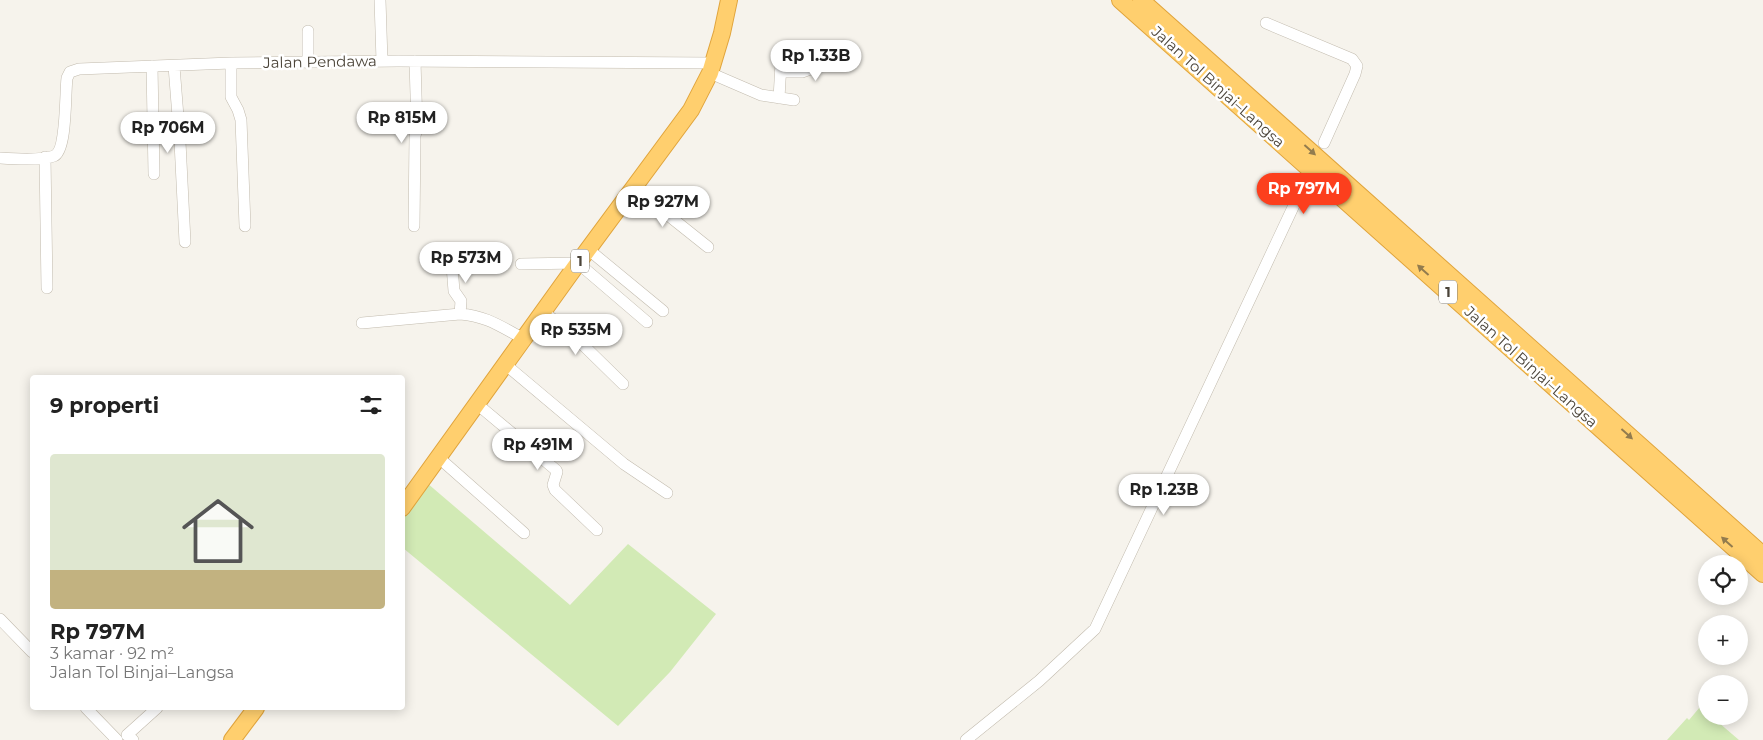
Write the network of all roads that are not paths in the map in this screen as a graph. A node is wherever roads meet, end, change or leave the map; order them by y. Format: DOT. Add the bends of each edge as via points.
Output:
graph roads {
  1 [pos="380,0"];
  2 [pos="729,0"];
  3 [pos="1134,3"];
  4 [pos="1266,23"];
  5 [pos="308,31"];
  6 [pos="849,60"];
  7 [pos="382,61"];
  8 [pos="415,61"];
  9 [pos="231,63"];
  10 [pos="308,63"];
  11 [pos="152,66"];
  12 [pos="174,66"];
  13 [pos="711,68"];
  14 [pos="779,98"];
  15 [pos="794,100"];
  16 [pos="1324,143"];
  17 [pos="45,157"];
  18 [pos="0,158"];
  19 [pos="154,174"];
  20 [pos="1303,186"];
  21 [pos="634,188"];
  22 [pos="244,226"];
  23 [pos="414,226"];
  24 [pos="185,242"];
  25 [pos="708,247"];
  26 [pos="589,250"];
  27 [pos="451,253"];
  28 [pos="578,263"];
  29 [pos="521,264"];
  30 [pos="47,288"];
  31 [pos="663,311"];
  32 [pos="544,312"];
  33 [pos="460,314"];
  34 [pos="647,322"];
  35 [pos="362,323"];
  36 [pos="524,339"];
  37 [pos="506,365"];
  38 [pos="623,384"];
  39 [pos="477,404"];
  40 [pos="438,457"];
  41 [pos="667,493"];
  42 [pos="405,504"];
  43 [pos="597,530"];
  44 [pos="524,532"];
  45 [pos="1763,555"];
  46 [pos="1763,574"];
  47 [pos="0,619"];
  48 [pos="30,650"];
  49 [pos="88,710"];
  50 [pos="155,710"];
  51 [pos="254,710"];
  52 [pos="124,739"];
  53 [pos="232,740"];
  54 [pos="966,740"];
  1 -- 7 [label="street"];
  2 -- 13 [label="highway, 1"];
  3 -- 45 [label="highway, Jalan Tol Binjai–Langsa / 1, one-way"];
  46 -- 3 [label="highway, Jalan Tol Binjai–Langsa / 1, one-way"];
  4 -- 16 [label="street" via="1352,59 1357,66"];
  5 -- 10 [label="street"];
  6 -- 14 [label="street" via="827,63 802,72 780,68"];
  7 -- 8 [label="street, Jalan Pendawa"];
  7 -- 10 [label="street, Jalan Pendawa"];
  8 -- 13 [label="street, Jalan Pendawa"];
  8 -- 23 [label="street"];
  9 -- 10 [label="street, Jalan Pendawa"];
  9 -- 12 [label="street, Jalan Pendawa"];
  9 -- 22 [label="street" via="232,97 241,120"];
  11 -- 12 [label="street, Jalan Pendawa"];
  11 -- 17 [label="street, Jalan Pendawa" via="86,68 70,72 60,150 53,157"];
  11 -- 19 [label="street"];
  12 -- 24 [label="street"];
  13 -- 14 [label="street" via="752,92"];
  13 -- 21 [label="highway, 1" via="691,110"];
  14 -- 15 [label="street"];
  17 -- 18 [label="street"];
  17 -- 30 [label="street"];
  20 -- 54 [label="street" via="1095,629 1039,681"];
  21 -- 25 [label="street"];
  21 -- 26 [label="highway, 1"];
  26 -- 28 [label="highway, 1"];
  26 -- 31 [label="street"];
  27 -- 33 [label="street"];
  28 -- 29 [label="street"];
  28 -- 32 [label="highway, 1"];
  28 -- 34 [label="street"];
  32 -- 36 [label="highway, 1"];
  32 -- 38 [label="street"];
  33 -- 35 [label="street"];
  33 -- 36 [label="street" via="481,316"];
  36 -- 37 [label="highway, 1"];
  37 -- 39 [label="highway, 1"];
  37 -- 41 [label="street" via="616,458"];
  39 -- 40 [label="highway, 1"];
  39 -- 43 [label="street" via="556,470 555,490"];
  40 -- 42 [label="highway, 1"];
  40 -- 44 [label="street"];
  47 -- 48 [label="street"];
  49 -- 52 [label="street"];
  50 -- 52 [label="street"];
  51 -- 53 [label="highway"];
}
